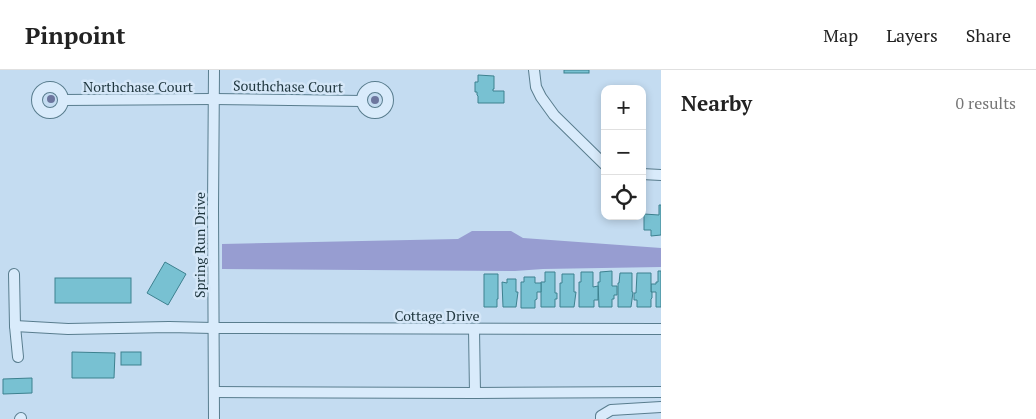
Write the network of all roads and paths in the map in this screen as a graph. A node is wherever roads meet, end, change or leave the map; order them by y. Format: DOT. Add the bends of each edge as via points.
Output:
graph roads {
  1 [pos="214,70"];
  2 [pos="534,70"];
  3 [pos="213,99"];
  4 [pos="63,100"];
  5 [pos="362,101"];
  6 [pos="601,161"];
  7 [pos="646,174"];
  8 [pos="661,175"];
  9 [pos="14,274"];
  10 [pos="15,326"];
  11 [pos="213,328"];
  12 [pos="474,328"];
  13 [pos="661,329"];
  14 [pos="18,357"];
  15 [pos="214,392"];
  16 [pos="661,392"];
  17 [pos="475,393"];
  18 [pos="661,407"];
  19 [pos="214,419"];
  20 [pos="600,419"];
  1 -- 3 [label="street, Spring Run Drive"];
  2 -- 6 [label="street" via="540,98"];
  3 -- 4 [label="street, Northchase Court"];
  3 -- 5 [label="street, Southchase Court"];
  3 -- 11 [label="street, Spring Run Drive"];
  7 -- 8 [label="street"];
  9 -- 10 [label="street"];
  10 -- 11 [label="street, Cottage Drive"];
  10 -- 14 [label="street"];
  11 -- 12 [label="street, Cottage Drive"];
  11 -- 15 [label="street, Spring Run Drive"];
  12 -- 13 [label="street, Cottage Drive"];
  12 -- 17 [label="street"];
  15 -- 17 [label="street"];
  15 -- 19 [label="street, Spring Run Drive"];
  16 -- 17 [label="street"];
  18 -- 20 [label="street" via="611,410"];
}
